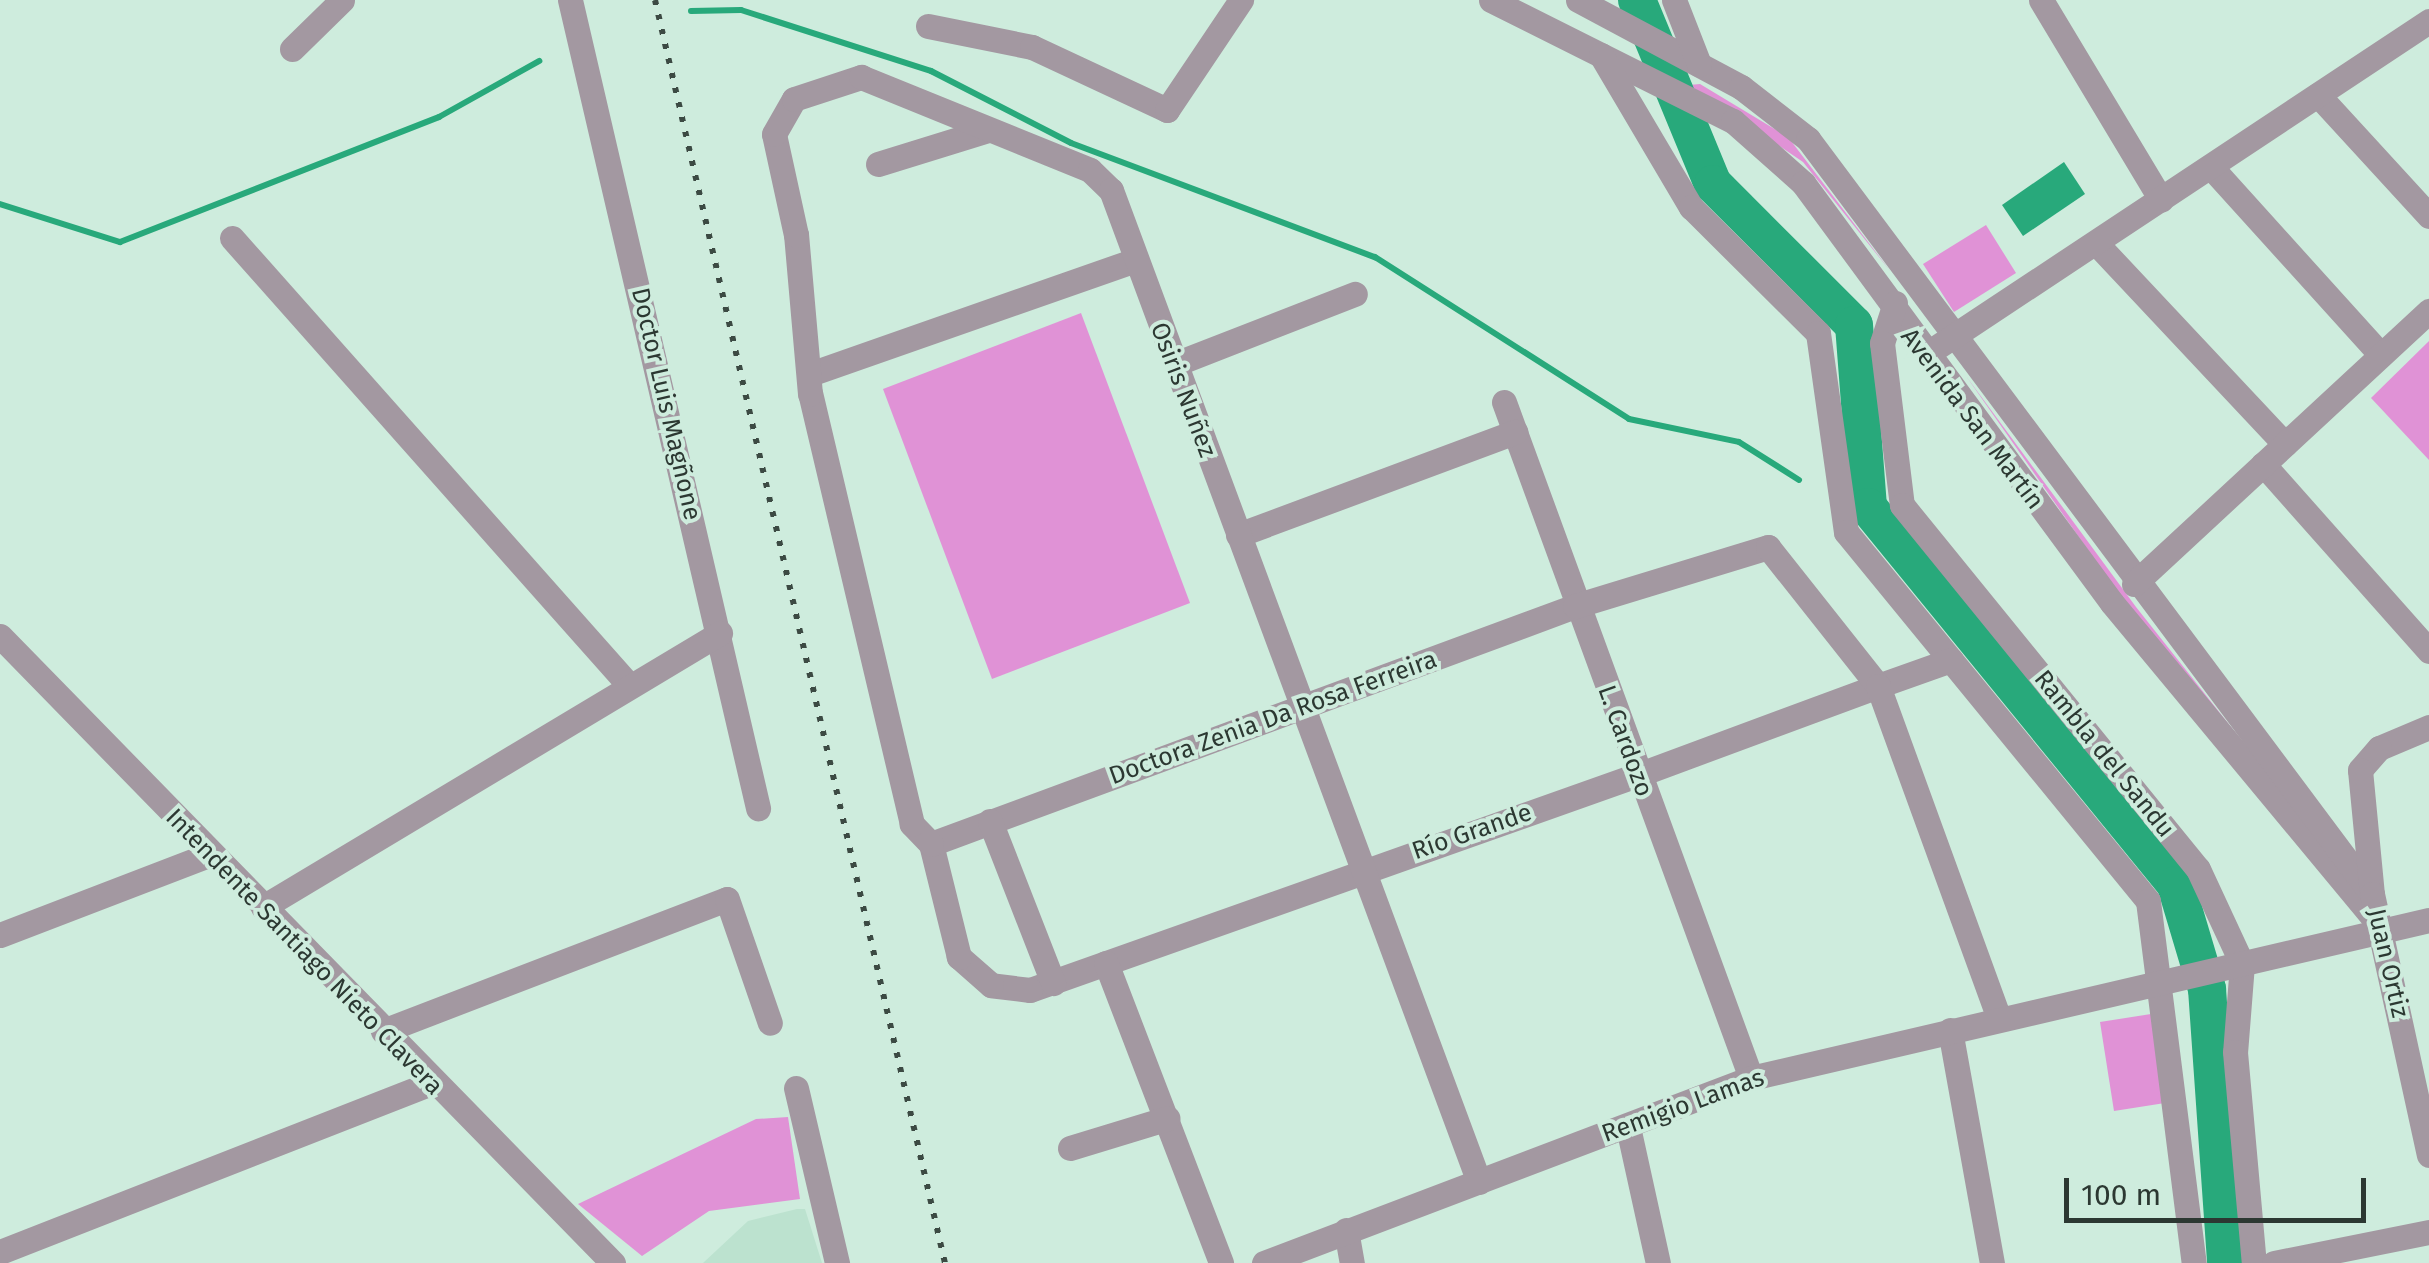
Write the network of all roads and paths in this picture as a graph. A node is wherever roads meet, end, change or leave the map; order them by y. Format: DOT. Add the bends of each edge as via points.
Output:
graph roads {
  1 [pos="342,0"];
  2 [pos="570,0"];
  3 [pos="1241,0"];
  4 [pos="1492,0"];
  5 [pos="1578,0"];
  6 [pos="1674,0"];
  7 [pos="2041,0"];
  8 [pos="2429,21"];
  9 [pos="928,26"];
  10 [pos="292,49"];
  11 [pos="1607,57"];
  12 [pos="1699,64"];
  13 [pos="2318,96"];
  14 [pos="988,130"];
  15 [pos="878,164"];
  16 [pos="2211,167"];
  17 [pos="2162,200"];
  18 [pos="2429,216"];
  19 [pos="232,238"];
  20 [pos="2096,243"];
  21 [pos="1133,261"];
  22 [pos="1916,289"];
  23 [pos="1355,294"];
  24 [pos="1888,308"];
  25 [pos="2429,311"];
  26 [pos="1951,338"];
  27 [pos="2380,354"];
  28 [pos="1924,356"];
  29 [pos="1174,364"];
  30 [pos="810,374"];
  31 [pos="1504,402"];
  32 [pos="1515,432"];
  33 [pos="2285,444"];
  34 [pos="2263,464"];
  35 [pos="1238,535"];
  36 [pos="2134,584"];
  37 [pos="1575,606"];
  38 [pos="720,633"];
  39 [pos="5,650"];
  40 [pos="2429,651"];
  41 [pos="1951,660"];
  42 [pos="628,684"];
  43 [pos="1878,686"];
  44 [pos="1303,710"];
  45 [pos="2429,727"];
  46 [pos="1638,775"];
  47 [pos="758,808"];
  48 [pos="990,821"];
  49 [pos="931,844"];
  50 [pos="211,854"];
  51 [pos="1362,870"];
  52 [pos="2372,894"];
  53 [pos="263,907"];
  54 [pos="2429,920"];
  55 [pos="2382,928"];
  56 [pos="0,935"];
  57 [pos="1106,963"];
  58 [pos="2236,965"];
  59 [pos="1053,982"];
  60 [pos="2167,982"];
  61 [pos="1999,1018"];
  62 [pos="770,1023"];
  63 [pos="1950,1030"];
  64 [pos="383,1031"];
  65 [pos="1751,1078"];
  66 [pos="431,1083"];
  67 [pos="796,1088"];
  68 [pos="1168,1118"];
  69 [pos="1628,1127"];
  70 [pos="1070,1148"];
  71 [pos="2429,1155"];
  72 [pos="1479,1182"];
  73 [pos="1346,1230"];
  74 [pos="2429,1232"];
  75 [pos="0,1252"];
  76 [pos="613,1263"];
  77 [pos="837,1263"];
  78 [pos="1221,1263"];
  79 [pos="1264,1263"];
  80 [pos="1352,1263"];
  81 [pos="1658,1263"];
  82 [pos="1992,1263"];
  83 [pos="2194,1263"];
  84 [pos="2254,1263"];
  85 [pos="2274,1263"];
  1 -- 10 [label="street"];
  2 -- 38 [label="street, Doctor Luis Magñone"];
  3 -- 9 [label="street" via="1167,110 1032,47"];
  4 -- 11 [label="street, Avenida San Martín"];
  5 -- 12 [label="street, Avenida San Martín"];
  6 -- 12 [label="street"];
  7 -- 17 [label="street"];
  8 -- 13 [label="street"];
  11 -- 24 [label="street, Avenida San Martín" via="1733,121 1803,183"];
  11 -- 41 [label="street" via="1691,206 1818,333 1838,514"];
  12 -- 22 [label="street, Avenida San Martín" via="1808,138"];
  13 -- 16 [label="street"];
  13 -- 18 [label="street"];
  14 -- 15 [label="street"];
  14 -- 21 [label="street, Osiris Nuñez" via="1104,180"];
  14 -- 30 [label="street, Osiris Nuñez" via="861,77 794,99 778,115"];
  16 -- 17 [label="street"];
  16 -- 27 [label="street"];
  17 -- 20 [label="street"];
  19 -- 42 [label="street"];
  20 -- 26 [label="street"];
  20 -- 33 [label="street"];
  21 -- 29 [label="street, Osiris Nuñez"];
  21 -- 30 [label="street"];
  22 -- 24 [label="street"];
  22 -- 26 [label="street, Avenida San Martín"];
  23 -- 29 [label="street"];
  24 -- 28 [label="street, Avenida San Martín"];
  24 -- 58 [label="street, Rambla del Sandu" via="1882,343 1902,505 2198,869"];
  25 -- 27 [label="street"];
  26 -- 28 [label="street"];
  26 -- 36 [label="street, Avenida San Martín"];
  27 -- 33 [label="street"];
  28 -- 55 [label="street, Avenida San Martín" via="2137,634"];
  29 -- 35 [label="street, Osiris Nuñez"];
  30 -- 49 [label="street" via="912,824"];
  31 -- 32 [label="street, L. Cardozo"];
  32 -- 35 [label="street"];
  32 -- 37 [label="street, L. Cardozo"];
  33 -- 34 [label="street"];
  34 -- 36 [label="street"];
  34 -- 40 [label="street"];
  35 -- 44 [label="street, Osiris Nuñez"];
  36 -- 52 [label="street, Avenida San Martín"];
  37 -- 43 [label="street, Doctora Zenia Da Rosa Ferreira" via="1768,547"];
  37 -- 44 [label="street, Doctora Zenia Da Rosa Ferreira"];
  37 -- 46 [label="street, L. Cardozo"];
  38 -- 42 [label="street"];
  38 -- 47 [label="street, Doctor Luis Magñone"];
  39 -- 50 [label="street, Intendente Santiago Nieto Clavera"];
  41 -- 43 [label="street, Río Grande"];
  41 -- 60 [label="street" via="2148,900"];
  42 -- 53 [label="street"];
  43 -- 46 [label="street, Río Grande"];
  43 -- 61 [label="street"];
  44 -- 48 [label="street, Doctora Zenia Da Rosa Ferreira"];
  44 -- 51 [label="street, Osiris Nuñez"];
  45 -- 52 [label="street, Juan Ortiz" via="2379,748 2360,770"];
  46 -- 51 [label="street, Río Grande"];
  46 -- 65 [label="street, L. Cardozo"];
  48 -- 49 [label="street, Doctora Zenia Da Rosa Ferreira"];
  48 -- 59 [label="street"];
  49 -- 59 [label="street, Río Grande" via="959,957 1010,992"];
  50 -- 53 [label="street, Intendente Santiago Nieto Clavera"];
  50 -- 56 [label="street"];
  51 -- 57 [label="street, Río Grande"];
  51 -- 72 [label="street, Osiris Nuñez"];
  52 -- 55 [label="street, Juan Ortiz"];
  53 -- 64 [label="street, Intendente Santiago Nieto Clavera"];
  54 -- 55 [label="street, Remigio Lamas"];
  55 -- 58 [label="street, Remigio Lamas"];
  55 -- 71 [label="street, Juan Ortiz"];
  57 -- 59 [label="street, Río Grande"];
  57 -- 68 [label="street"];
  58 -- 60 [label="street, Remigio Lamas"];
  58 -- 84 [label="street" via="2234,1052"];
  60 -- 61 [label="street, Remigio Lamas"];
  60 -- 83 [label="street"];
  61 -- 63 [label="street, Remigio Lamas"];
  62 -- 64 [label="street" via="727,899"];
  63 -- 65 [label="street, Remigio Lamas"];
  63 -- 82 [label="street"];
  64 -- 66 [label="street, Intendente Santiago Nieto Clavera"];
  65 -- 69 [label="street, Remigio Lamas"];
  66 -- 75 [label="street"];
  66 -- 76 [label="street, Intendente Santiago Nieto Clavera"];
  67 -- 77 [label="street"];
  68 -- 70 [label="street"];
  68 -- 78 [label="street"];
  69 -- 72 [label="street, Remigio Lamas"];
  69 -- 81 [label="street"];
  72 -- 73 [label="street, Remigio Lamas"];
  73 -- 79 [label="street, Remigio Lamas"];
  73 -- 80 [label="street"];
  74 -- 85 [label="street"];
}
